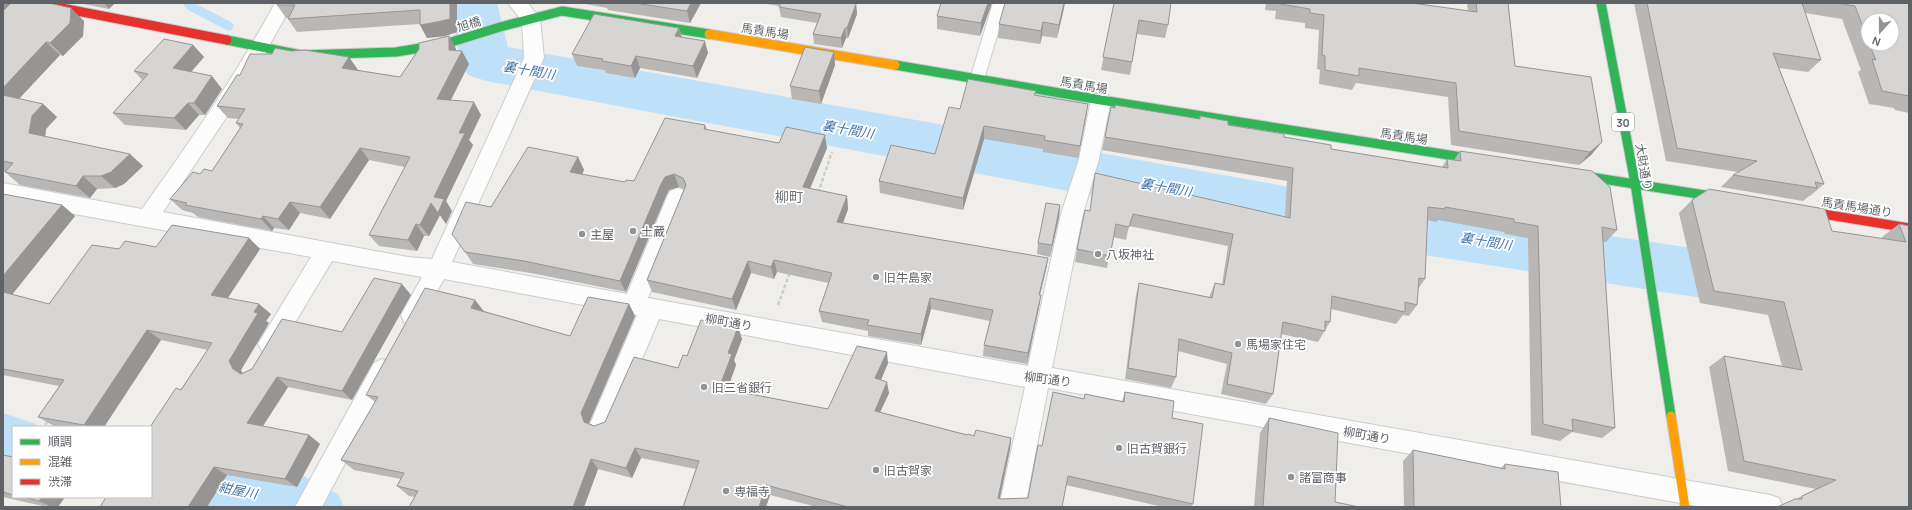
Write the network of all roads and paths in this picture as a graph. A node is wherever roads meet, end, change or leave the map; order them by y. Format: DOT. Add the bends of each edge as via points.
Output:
graph roads {
  1 [pos="284,3"];
  2 [pos="517,3"];
  3 [pos="1000,3"];
  4 [pos="1600,3"];
  5 [pos="27,5"];
  6 [pos="531,19"];
  7 [pos="500,27"];
  8 [pos="261,47"];
  9 [pos="977,79"];
  10 [pos="1101,100"];
  11 [pos="832,152"];
  12 [pos="1495,162"];
  13 [pos="1558,172"];
  14 [pos="1635,183"];
  15 [pos="3,192"];
  16 [pos="678,196"];
  17 [pos="817,196"];
  18 [pos="1740,200"];
  19 [pos="1786,208"];
  20 [pos="147,218"];
  21 [pos="1909,228"];
  22 [pos="327,252"];
  23 [pos="438,269"];
  24 [pos="790,270"];
  25 [pos="643,306"];
  26 [pos="769,330"];
  27 [pos="403,332"];
  28 [pos="392,353"];
  29 [pos="258,364"];
  30 [pos="1040,376"];
  31 [pos="49,419"];
  32 [pos="602,424"];
  33 [pos="45,426"];
  34 [pos="311,500"];
  35 [pos="1684,500"];
  36 [pos="1012,507"];
  37 [pos="1770,507"];
  1 -- 8 [label="street"];
  2 -- 6 [label="street"];
  3 -- 9 [label="lane"];
  4 -- 14 [label="street, 大財通り / 30"];
  5 -- 8 [label="street, 旭橋"];
  6 -- 7 [label="street, 馬責馬場"];
  6 -- 9 [label="street, 馬責馬場" via="562,11"];
  6 -- 23 [label="street" via="534,58"];
  7 -- 8 [label="street, 旭橋" via="445,44 396,52 301,55"];
  8 -- 20 [label="street" via="200,145"];
  9 -- 10 [label="street, 馬責馬場"];
  10 -- 12 [label="street, 馬責馬場"];
  10 -- 30 [label="street" via="1089,159 1072,214 1042,352"];
  11 -- 17 [label="path"];
  13 -- 14 [label="street"];
  14 -- 18 [label="street"];
  14 -- 35 [label="street, 大財通り / 30"];
  15 -- 20 [label="street, 柳町通り"];
  16 -- 25 [label="street"];
  19 -- 21 [label="street, 馬責馬場通り"];
  20 -- 22 [label="street, 柳町通り"];
  22 -- 23 [label="street, 柳町通り"];
  22 -- 29 [label="street"];
  23 -- 25 [label="street, 柳町通り"];
  23 -- 27 [label="street"];
  24 -- 26 [label="path"];
  25 -- 26 [label="street, 柳町通り"];
  25 -- 32 [label="street"];
  26 -- 30 [label="street, 柳町通り" via="1029,378"];
  28 -- 34 [label="street"];
  30 -- 35 [label="street, 柳町通り"];
  30 -- 36 [label="street"];
  31 -- 33 [label="path"];
  35 -- 37 [label="street, 柳町通り"];
}
